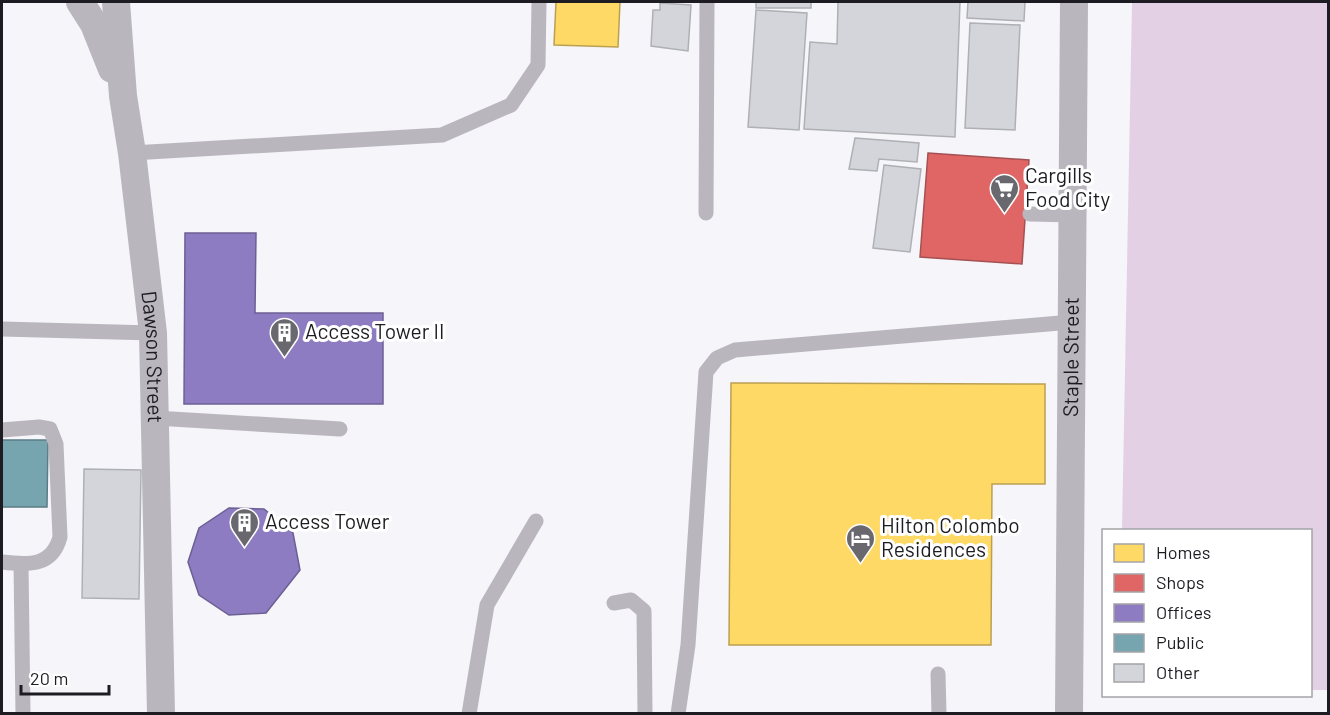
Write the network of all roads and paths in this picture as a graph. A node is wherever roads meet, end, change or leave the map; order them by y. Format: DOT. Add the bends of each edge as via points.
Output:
graph roads {
  1 [pos="80,2"];
  2 [pos="116,2"];
  3 [pos="539,2"];
  4 [pos="707,2"];
  5 [pos="1074,2"];
  6 [pos="123,96"];
  7 [pos="132,153"];
  8 [pos="706,213"];
  9 [pos="1030,214"];
  10 [pos="1073,215"];
  11 [pos="1072,322"];
  12 [pos="2,329"];
  13 [pos="153,333"];
  14 [pos="155,418"];
  15 [pos="340,429"];
  16 [pos="2,430"];
  17 [pos="536,521"];
  18 [pos="2,562"];
  19 [pos="21,564"];
  20 [pos="614,603"];
  21 [pos="938,674"];
  22 [pos="23,714"];
  23 [pos="160,714"];
  24 [pos="469,714"];
  25 [pos="645,714"];
  26 [pos="678,714"];
  27 [pos="939,714"];
  28 [pos="1069,714"];
  1 -- 6 [label="street" via="94,24"];
  2 -- 6 [label="street, Dawson Street"];
  3 -- 7 [label="lane" via="538,65 511,105 442,135"];
  4 -- 8 [label="lane"];
  5 -- 10 [label="street, Staple Street"];
  6 -- 7 [label="street, Dawson Street"];
  7 -- 13 [label="street, Dawson Street"];
  9 -- 10 [label="lane"];
  10 -- 11 [label="street, Staple Street"];
  11 -- 26 [label="lane" via="735,350 717,358 706,372 688,645"];
  11 -- 28 [label="street, Staple Street"];
  12 -- 13 [label="lane"];
  13 -- 14 [label="street, Dawson Street"];
  14 -- 15 [label="lane"];
  14 -- 23 [label="street, Dawson Street"];
  16 -- 19 [label="lane" via="50,429 56,444 60,537 57,549 48,559"];
  17 -- 24 [label="lane" via="487,605"];
  18 -- 19 [label="lane"];
  19 -- 22 [label="lane"];
  20 -- 25 [label="lane" via="631,600 644,611"];
  21 -- 27 [label="lane"];
}
